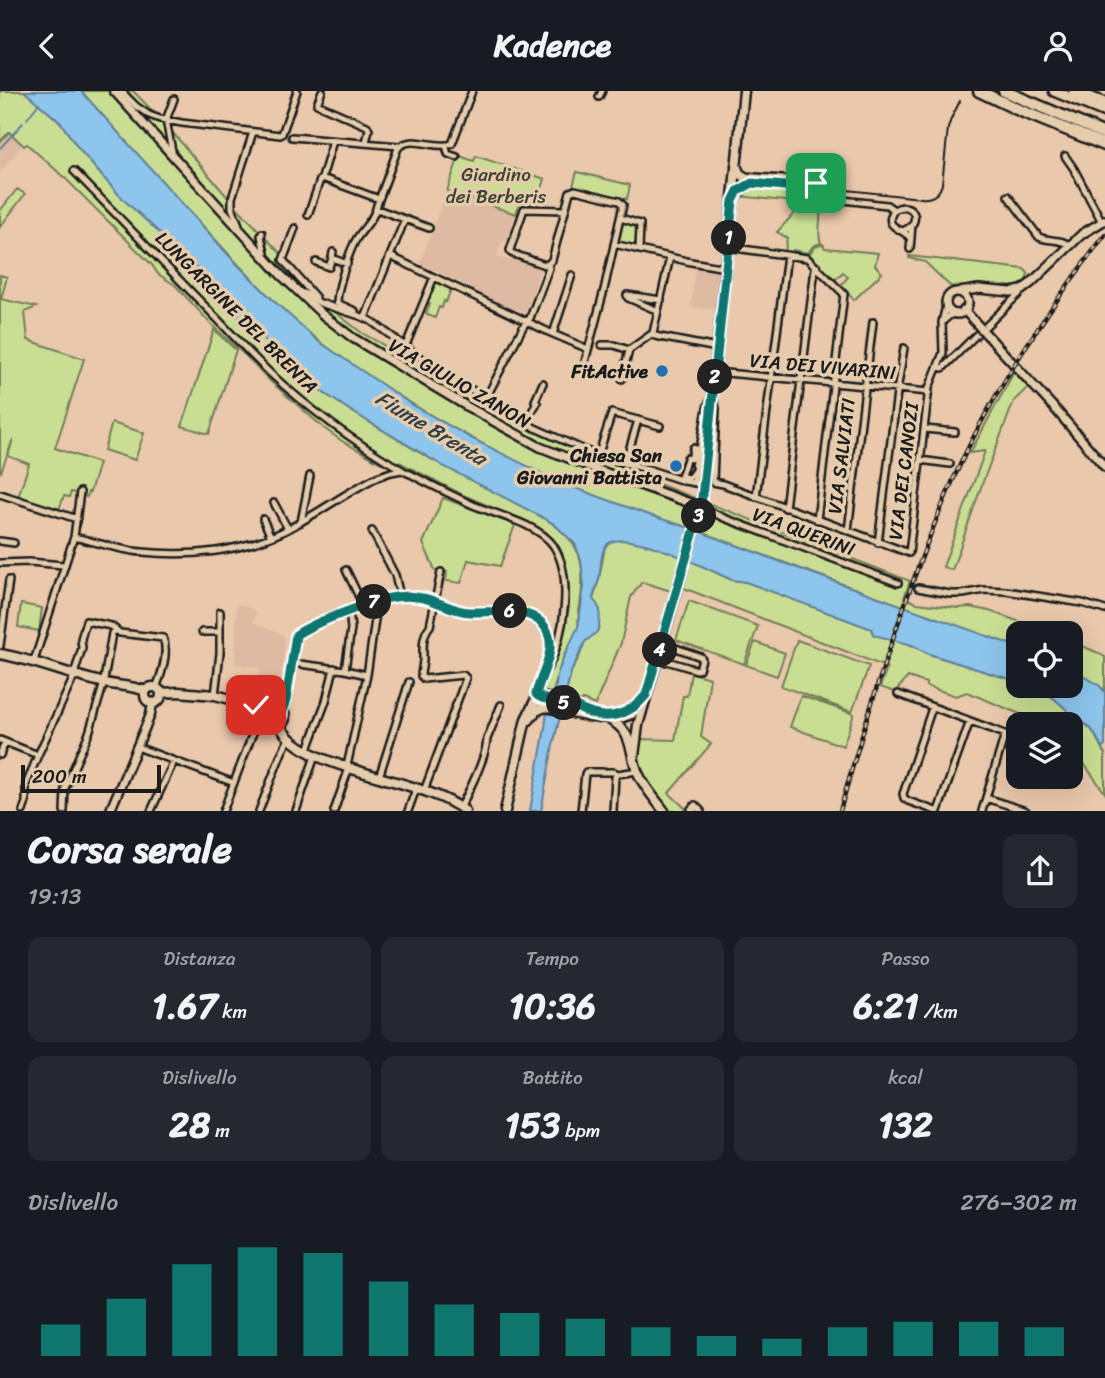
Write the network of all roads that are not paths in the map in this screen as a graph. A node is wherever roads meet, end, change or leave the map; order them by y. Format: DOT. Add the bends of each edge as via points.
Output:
graph roads {
  1 [pos="114,91"];
  2 [pos="121,91"];
  3 [pos="298,91"];
  4 [pos="322,91"];
  5 [pos="472,91"];
  6 [pos="744,91"];
  7 [pos="979,91"];
  8 [pos="1004,91"];
  9 [pos="1074,91"];
  10 [pos="1055,92"];
  11 [pos="174,99"];
  12 [pos="1105,103"];
  13 [pos="1105,112"];
  14 [pos="166,120"];
  15 [pos="253,132"];
  16 [pos="1105,134"];
  17 [pos="292,137"];
  18 [pos="333,141"];
  19 [pos="366,142"];
  20 [pos="1105,145"];
  21 [pos="399,146"];
  22 [pos="446,146"];
  23 [pos="173,156"];
  24 [pos="1065,156"];
  25 [pos="457,157"];
  26 [pos="74,171"];
  27 [pos="322,178"];
  28 [pos="802,179"];
  29 [pos="740,182"];
  30 [pos="802,191"];
  31 [pos="814,191"];
  32 [pos="1008,196"];
  33 [pos="379,199"];
  34 [pos="377,209"];
  35 [pos="565,210"];
  36 [pos="894,210"];
  37 [pos="308,215"];
  38 [pos="621,218"];
  39 [pos="404,219"];
  40 [pos="1103,221"];
  41 [pos="912,225"];
  42 [pos="238,227"];
  43 [pos="295,228"];
  44 [pos="429,228"];
  45 [pos="902,231"];
  46 [pos="262,233"];
  47 [pos="911,239"];
  48 [pos="614,244"];
  49 [pos="1070,246"];
  50 [pos="728,247"];
  51 [pos="910,249"];
  52 [pos="639,250"];
  53 [pos="787,255"];
  54 [pos="264,256"];
  55 [pos="390,256"];
  56 [pos="670,257"];
  57 [pos="316,262"];
  58 [pos="347,264"];
  59 [pos="548,264"];
  60 [pos="817,267"];
  61 [pos="726,268"];
  62 [pos="572,275"];
  63 [pos="433,277"];
  64 [pos="296,290"];
  65 [pos="975,290"];
  66 [pos="1021,290"];
  67 [pos="959,292"];
  68 [pos="661,300"];
  69 [pos="967,301"];
  70 [pos="320,303"];
  71 [pos="946,306"];
  72 [pos="964,310"];
  73 [pos="658,311"];
  74 [pos="955,313"];
  75 [pos="355,314"];
  76 [pos="365,318"];
  77 [pos="527,322"];
  78 [pos="873,322"];
  79 [pos="942,322"];
  80 [pos="986,326"];
  81 [pos="653,333"];
  82 [pos="553,334"];
  83 [pos="976,335"];
  84 [pos="406,345"];
  85 [pos="602,345"];
  86 [pos="718,348"];
  87 [pos="904,348"];
  88 [pos="588,349"];
  89 [pos="629,350"];
  90 [pos="938,367"];
  91 [pos="583,369"];
  92 [pos="715,372"];
  93 [pos="771,377"];
  94 [pos="622,379"];
  95 [pos="801,379"];
  96 [pos="833,382"];
  97 [pos="543,383"];
  98 [pos="866,385"];
  99 [pos="897,388"];
  100 [pos="929,392"];
  101 [pos="713,396"];
  102 [pos="486,397"];
  103 [pos="638,420"];
  104 [pos="525,423"];
  105 [pos="660,426"];
  106 [pos="925,429"];
  107 [pos="956,432"];
  108 [pos="693,448"];
  109 [pos="598,457"];
  110 [pos="920,460"];
  111 [pos="625,464"];
  112 [pos="950,464"];
  113 [pos="1105,467"];
  114 [pos="401,470"];
  115 [pos="695,473"];
  116 [pos="310,476"];
  117 [pos="684,481"];
  118 [pos="704,483"];
  119 [pos="80,492"];
  120 [pos="0,494"];
  121 [pos="756,497"];
  122 [pos="274,503"];
  123 [pos="785,508"];
  124 [pos="700,509"];
  125 [pos="77,519"];
  126 [pos="262,519"];
  127 [pos="817,520"];
  128 [pos="301,522"];
  129 [pos="288,529"];
  130 [pos="372,531"];
  131 [pos="848,531"];
  132 [pos="74,537"];
  133 [pos="271,537"];
  134 [pos="0,541"];
  135 [pos="14,543"];
  136 [pos="878,543"];
  137 [pos="909,553"];
  138 [pos="0,563"];
  139 [pos="64,565"];
  140 [pos="346,570"];
  141 [pos="441,572"];
  142 [pos="9,580"];
  143 [pos="898,583"];
  144 [pos="918,588"];
  145 [pos="400,596"];
  146 [pos="376,601"];
  147 [pos="435,603"];
  148 [pos="363,605"];
  149 [pos="1105,610"];
  150 [pos="349,611"];
  151 [pos="220,612"];
  152 [pos="116,630"];
  153 [pos="202,632"];
  154 [pos="220,632"];
  155 [pos="662,643"];
  156 [pos="0,646"];
  157 [pos="0,654"];
  158 [pos="34,661"];
  159 [pos="657,661"];
  160 [pos="292,663"];
  161 [pos="334,668"];
  162 [pos="345,670"];
  163 [pos="544,670"];
  164 [pos="74,674"];
  165 [pos="368,675"];
  166 [pos="409,682"];
  167 [pos="104,683"];
  168 [pos="146,691"];
  169 [pos="158,691"];
  170 [pos="898,694"];
  171 [pos="215,695"];
  172 [pos="541,698"];
  173 [pos="644,698"];
  174 [pos="153,702"];
  175 [pos="247,704"];
  176 [pos="501,705"];
  177 [pos="932,708"];
  178 [pos="278,711"];
  179 [pos="261,712"];
  180 [pos="598,716"];
  181 [pos="627,717"];
  182 [pos="270,719"];
  183 [pos="970,721"];
  184 [pos="279,724"];
  185 [pos="525,725"];
  186 [pos="637,727"];
  187 [pos="623,729"];
  188 [pos="289,739"];
  189 [pos="3,741"];
  190 [pos="137,747"];
  191 [pos="311,754"];
  192 [pos="0,755"];
  193 [pos="38,755"];
  194 [pos="634,757"];
  195 [pos="174,761"];
  196 [pos="348,767"];
  197 [pos="637,771"];
  198 [pos="618,774"];
  199 [pos="379,777"];
  200 [pos="234,783"];
  201 [pos="420,790"];
  202 [pos="986,797"];
  203 [pos="460,809"];
  204 [pos="1024,810"];
  205 [pos="23,811"];
  206 [pos="64,811"];
  207 [pos="110,811"];
  208 [pos="152,811"];
  209 [pos="223,811"];
  210 [pos="259,811"];
  211 [pos="296,811"];
  212 [pos="334,811"];
  213 [pos="408,811"];
  214 [pos="505,811"];
  215 [pos="581,811"];
  216 [pos="613,811"];
  217 [pos="664,811"];
  218 [pos="694,811"];
  219 [pos="701,811"];
  220 [pos="937,811"];
  221 [pos="982,811"];
  1 -- 23 [label="street, VIA GIULIO ZANON"];
  2 -- 14 [label="street" via="149,115"];
  3 -- 15 [label="street" via="282,135"];
  4 -- 19 [label="street" via="317,104 368,126"];
  5 -- 22 [label="street" via="454,141"];
  6 -- 29 [label="main road" via="734,169"];
  7 -- 20 [label="highway"];
  8 -- 16 [label="highway"];
  9 -- 12 [label="highway"];
  10 -- 13 [label="highway"];
  11 -- 14 [label="street"];
  14 -- 15 [label="street"];
  14 -- 23 [label="street"];
  15 -- 42 [label="street" via="232,198"];
  17 -- 18 [label="street"];
  18 -- 19 [label="street"];
  18 -- 27 [label="street"];
  19 -- 21 [label="street"];
  21 -- 22 [label="street" via="409,142"];
  21 -- 33 [label="street"];
  22 -- 25 [label="street" via="448,154"];
  23 -- 42 [label="street, VIA GIULIO ZANON"];
  24 -- 40 [label="street"];
  26 -- 114 [label="street, LUNGARGINE DEL BRENTA" via="270,373 341,430"];
  27 -- 33 [label="street"];
  27 -- 37 [label="street"];
  28 -- 29 [label="street"];
  28 -- 30 [label="street"];
  28 -- 31 [label="street" via="813,178 817,184"];
  29 -- 30 [label="street"];
  29 -- 50 [label="main road"];
  30 -- 31 [label="street"];
  31 -- 36 [label="street" via="825,198 887,205"];
  32 -- 49 [label="street" via="1038,237"];
  33 -- 34 [label="street"];
  34 -- 39 [label="street"];
  34 -- 58 [label="street" via="358,236"];
  35 -- 38 [label="street" via="570,192 575,190 619,201 623,205"];
  35 -- 59 [label="street"];
  35 -- 59 [label="street" via="524,209 510,251"];
  36 -- 41 [label="street" via="908,208 914,214"];
  36 -- 45 [label="street" via="892,225"];
  38 -- 48 [label="street"];
  38 -- 52 [label="street" via="640,224"];
  39 -- 44 [label="street"];
  39 -- 55 [label="street"];
  40 -- 49 [label="street"];
  41 -- 45 [label="street"];
  41 -- 47 [label="street"];
  42 -- 54 [label="street, VIA GIULIO ZANON"];
  43 -- 70 [label="street" via="283,260"];
  45 -- 47 [label="street"];
  46 -- 54 [label="street"];
  47 -- 51 [label="street"];
  48 -- 52 [label="street"];
  48 -- 88 [label="street"];
  49 -- 66 [label="street"];
  50 -- 53 [label="street"];
  50 -- 61 [label="main road"];
  52 -- 56 [label="street"];
  53 -- 60 [label="street" via="807,258"];
  53 -- 93 [label="street"];
  54 -- 64 [label="street, VIA GIULIO ZANON"];
  55 -- 63 [label="street"];
  55 -- 76 [label="street"];
  56 -- 61 [label="street"];
  56 -- 68 [label="street"];
  57 -- 58 [label="street" via="329,267 333,255"];
  58 -- 75 [label="street" via="337,300"];
  59 -- 77 [label="street"];
  60 -- 95 [label="street"];
  60 -- 96 [label="street" via="844,294"];
  61 -- 86 [label="main road"];
  62 -- 82 [label="street"];
  63 -- 77 [label="street"];
  63 -- 84 [label="street"];
  64 -- 70 [label="street, VIA GIULIO ZANON"];
  64 -- 124 [label="street, VIA GIULIO ZANON" via="375,353 540,447"];
  65 -- 66 [label="street"];
  65 -- 67 [label="street"];
  65 -- 69 [label="street"];
  66 -- 80 [label="street"];
  67 -- 69 [label="street"];
  67 -- 71 [label="street" via="949,295"];
  68 -- 73 [label="street"];
  68 -- 73 [label="street" via="626,295"];
  69 -- 72 [label="street"];
  70 -- 75 [label="street, VIA GIULIO ZANON"];
  71 -- 74 [label="street"];
  71 -- 79 [label="street, VIA DEI CANOZI"];
  72 -- 74 [label="street"];
  72 -- 113 [label="street"];
  73 -- 81 [label="street"];
  74 -- 79 [label="street"];
  75 -- 76 [label="street, VIA GIULIO ZANON"];
  76 -- 84 [label="street, VIA GIULIO ZANON"];
  77 -- 82 [label="street"];
  77 -- 102 [label="street"];
  78 -- 98 [label="street, VIA SALVIATI"];
  79 -- 90 [label="street, VIA DEI CANOZI"];
  81 -- 86 [label="street"];
  81 -- 89 [label="street"];
  82 -- 88 [label="street"];
  83 -- 90 [label="street" via="943,368"];
  84 -- 102 [label="street, VIA GIULIO ZANON" via="444,375"];
  85 -- 89 [label="street"];
  86 -- 92 [label="main road"];
  87 -- 99 [label="street"];
  88 -- 91 [label="street"];
  89 -- 94 [label="street"];
  90 -- 100 [label="street, VIA DEI CANOZI"];
  92 -- 93 [label="street, VIA DEI VIVARINI"];
  92 -- 101 [label="main road"];
  93 -- 95 [label="street, VIA DEI VIVARINI"];
  93 -- 121 [label="street"];
  95 -- 96 [label="street, VIA DEI VIVARINI"];
  95 -- 123 [label="street"];
  96 -- 98 [label="street, VIA DEI VIVARINI"];
  96 -- 127 [label="street"];
  97 -- 104 [label="street, VIA GIULIO ZANON"];
  98 -- 99 [label="street, VIA DEI VIVARINI"];
  98 -- 131 [label="street, VIA SALVIATI"];
  99 -- 100 [label="street, VIA DEI VIVARINI"];
  99 -- 136 [label="street"];
  100 -- 106 [label="street, VIA DEI CANOZI"];
  101 -- 115 [label="street"];
  101 -- 118 [label="street" via="716,408"];
  101 -- 124 [label="main road"];
  102 -- 104 [label="street, VIA GIULIO ZANON"];
  103 -- 105 [label="street"];
  103 -- 109 [label="street" via="613,413"];
  103 -- 111 [label="street"];
  104 -- 109 [label="street, VIA GIULIO ZANON"];
  106 -- 107 [label="street"];
  106 -- 110 [label="street, VIA DEI CANOZI"];
  108 -- 108 [label="street" via="691,459 687,458 681,476 689,478 694,471 697,449"];
  109 -- 111 [label="street, VIA GIULIO ZANON"];
  110 -- 112 [label="street"];
  110 -- 137 [label="street, VIA DEI CANOZI"];
  111 -- 117 [label="street, VIA GIULIO ZANON"];
  114 -- 128 [label="street" via="372,479"];
  114 -- 163 [label="street, LUNGARGINE DEL BRENTA" via="528,526 553,545 563,577 565,605 553,658"];
  115 -- 117 [label="street"];
  115 -- 118 [label="street"];
  116 -- 128 [label="street"];
  117 -- 118 [label="street, VIA GIULIO ZANON"];
  118 -- 121 [label="street, VIA GIULIO ZANON"];
  119 -- 125 [label="street"];
  120 -- 125 [label="street"];
  121 -- 123 [label="street, VIA GIULIO ZANON"];
  122 -- 129 [label="street"];
  123 -- 127 [label="street, VIA GIULIO ZANON"];
  124 -- 143 [label="street, VIA QUERINI"];
  124 -- 155 [label="main road"];
  125 -- 132 [label="street"];
  126 -- 133 [label="street"];
  127 -- 131 [label="street, VIA GIULIO ZANON"];
  128 -- 129 [label="street"];
  129 -- 133 [label="street"];
  130 -- 145 [label="street" via="395,575"];
  131 -- 136 [label="street, VIA GIULIO ZANON"];
  132 -- 133 [label="street" via="131,550 177,553 230,549"];
  132 -- 139 [label="street"];
  134 -- 135 [label="street"];
  136 -- 137 [label="street, VIA GIULIO ZANON"];
  138 -- 139 [label="street"];
  139 -- 158 [label="street"];
  140 -- 148 [label="street"];
  141 -- 147 [label="street"];
  142 -- 156 [label="street"];
  144 -- 149 [label="street" via="950,594 1006,591"];
  145 -- 146 [label="street"];
  145 -- 147 [label="street"];
  146 -- 148 [label="street"];
  146 -- 165 [label="street"];
  147 -- 163 [label="street" via="467,612 514,612 538,620 551,641"];
  147 -- 201 [label="street" via="426,630 421,676 466,678"];
  148 -- 150 [label="street"];
  150 -- 160 [label="street" via="296,635"];
  150 -- 162 [label="street"];
  151 -- 154 [label="street"];
  152 -- 164 [label="street" via="86,621"];
  152 -- 167 [label="street"];
  152 -- 169 [label="street" via="163,638 166,645"];
  153 -- 154 [label="street"];
  154 -- 171 [label="street"];
  155 -- 159 [label="main road"];
  155 -- 159 [label="street" via="702,659 697,670"];
  157 -- 158 [label="main road"];
  158 -- 164 [label="main road"];
  159 -- 173 [label="main road"];
  160 -- 161 [label="street"];
  160 -- 178 [label="street" via="286,700"];
  161 -- 162 [label="street"];
  161 -- 191 [label="street"];
  162 -- 165 [label="street"];
  163 -- 172 [label="street"];
  164 -- 167 [label="main road"];
  164 -- 193 [label="street"];
  165 -- 196 [label="street"];
  166 -- 199 [label="street"];
  167 -- 168 [label="main road"];
  167 -- 206 [label="street" via="65,788"];
  168 -- 169 [label="main road"];
  168 -- 174 [label="main road" via="146,699"];
  169 -- 171 [label="main road"];
  169 -- 174 [label="main road" via="159,700"];
  170 -- 177 [label="street"];
  171 -- 175 [label="main road"];
  172 -- 180 [label="main road" via="584,716"];
  172 -- 185 [label="main road"];
  172 -- 185 [label="main road" via="532,705"];
  173 -- 180 [label="main road" via="630,711"];
  173 -- 181 [label="main road"];
  173 -- 186 [label="main road"];
  174 -- 190 [label="street"];
  175 -- 178 [label="main road"];
  175 -- 179 [label="main road"];
  176 -- 203 [label="street"];
  177 -- 183 [label="street"];
  177 -- 220 [label="street" via="904,798"];
  178 -- 182 [label="main road" via="271,713"];
  178 -- 184 [label="main road" via="285,717"];
  179 -- 182 [label="main road"];
  179 -- 200 [label="street"];
  180 -- 181 [label="main road"];
  180 -- 187 [label="main road"];
  181 -- 186 [label="main road" via="636,720"];
  181 -- 187 [label="main road"];
  182 -- 184 [label="main road"];
  183 -- 202 [label="street" via="1005,734"];
  183 -- 220 [label="street"];
  184 -- 188 [label="main road"];
  185 -- 214 [label="main road"];
  186 -- 187 [label="main road" via="631,733"];
  186 -- 194 [label="main road"];
  187 -- 194 [label="main road"];
  188 -- 191 [label="main road"];
  188 -- 210 [label="street"];
  189 -- 192 [label="street"];
  189 -- 193 [label="street"];
  190 -- 195 [label="street"];
  190 -- 207 [label="street"];
  191 -- 196 [label="main road"];
  191 -- 211 [label="street"];
  193 -- 205 [label="street" via="25,789"];
  194 -- 197 [label="main road"];
  195 -- 200 [label="street"];
  195 -- 208 [label="street"];
  196 -- 199 [label="main road"];
  196 -- 212 [label="street"];
  197 -- 198 [label="street"];
  197 -- 217 [label="main road"];
  198 -- 215 [label="street" via="585,773"];
  198 -- 216 [label="street"];
  199 -- 201 [label="main road"];
  200 -- 209 [label="street"];
  201 -- 203 [label="main road"];
  201 -- 213 [label="street"];
  202 -- 204 [label="street"];
  202 -- 221 [label="street"];
  218 -- 219 [label="street" via="695,805"];
}
